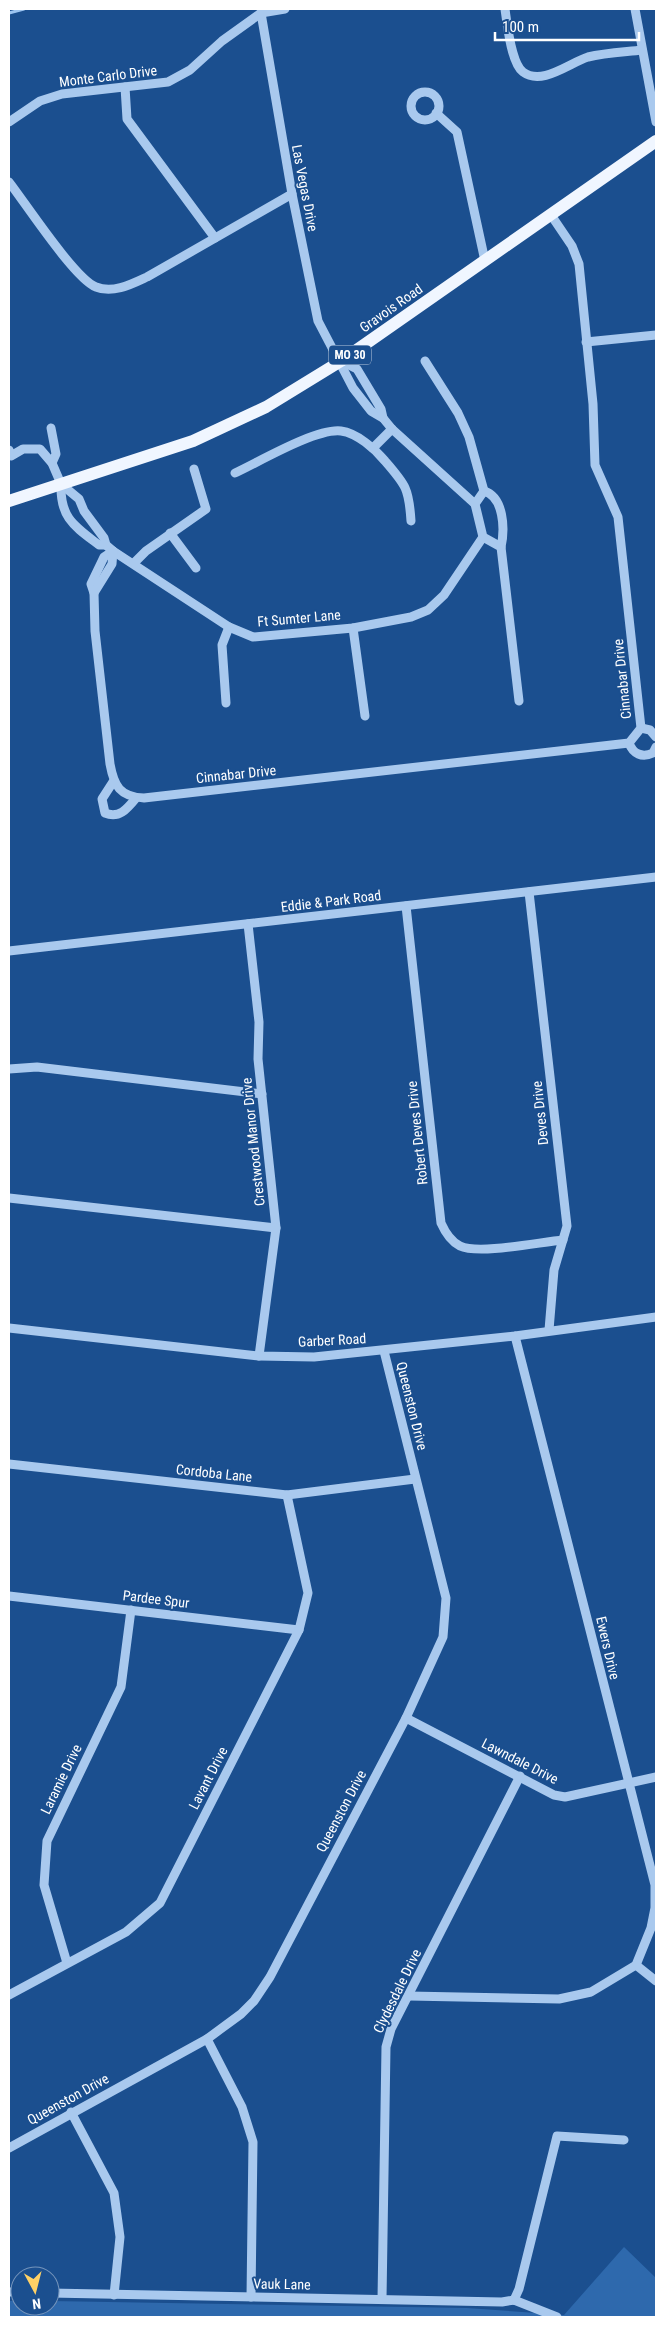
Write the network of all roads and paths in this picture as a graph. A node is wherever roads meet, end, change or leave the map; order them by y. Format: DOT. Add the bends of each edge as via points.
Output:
graph roads {
  1 [pos="285,9"];
  2 [pos="504,9"];
  3 [pos="636,9"];
  4 [pos="261,13"];
  5 [pos="642,50"];
  6 [pos="125,87"];
  7 [pos="436,113"];
  8 [pos="9,122"];
  9 [pos="656,122"];
  10 [pos="656,141"];
  11 [pos="9,182"];
  12 [pos="292,194"];
  13 [pos="551,215"];
  14 [pos="215,238"];
  15 [pos="485,260"];
  16 [pos="656,335"];
  17 [pos="586,342"];
  18 [pos="341,361"];
  19 [pos="425,362"];
  20 [pos="51,428"];
  21 [pos="392,429"];
  22 [pos="373,448"];
  23 [pos="10,456"];
  24 [pos="52,463"];
  25 [pos="194,469"];
  26 [pos="235,473"];
  27 [pos="62,484"];
  28 [pos="484,491"];
  29 [pos="9,501"];
  30 [pos="475,504"];
  31 [pos="412,522"];
  32 [pos="170,533"];
  33 [pos="483,537"];
  34 [pos="501,547"];
  35 [pos="109,548"];
  36 [pos="134,564"];
  37 [pos="196,568"];
  38 [pos="229,627"];
  39 [pos="353,628"];
  40 [pos="519,701"];
  41 [pos="226,703"];
  42 [pos="365,716"];
  43 [pos="642,728"];
  44 [pos="656,737"];
  45 [pos="629,743"];
  46 [pos="656,748"];
  47 [pos="114,782"];
  48 [pos="136,798"];
  49 [pos="656,877"];
  50 [pos="529,892"];
  51 [pos="406,906"];
  52 [pos="248,924"];
  53 [pos="9,951"];
  54 [pos="9,1069"];
  55 [pos="262,1094"];
  56 [pos="9,1198"];
  57 [pos="276,1228"];
  58 [pos="563,1240"];
  59 [pos="656,1317"];
  60 [pos="9,1328"];
  61 [pos="549,1330"];
  62 [pos="515,1336"];
  63 [pos="384,1351"];
  64 [pos="259,1356"];
  65 [pos="9,1464"];
  66 [pos="415,1479"];
  67 [pos="287,1495"];
  68 [pos="9,1596"];
  69 [pos="131,1610"];
  70 [pos="299,1630"];
  71 [pos="406,1718"];
  72 [pos="520,1776"];
  73 [pos="656,1777"];
  74 [pos="629,1784"];
  75 [pos="67,1963"];
  76 [pos="636,1965"];
  77 [pos="656,1981"];
  78 [pos="9,1995"];
  79 [pos="410,1996"];
  80 [pos="206,2039"];
  81 [pos="71,2112"];
  82 [pos="624,2140"];
  83 [pos="9,2148"];
  84 [pos="60,2293"];
  85 [pos="114,2295"];
  86 [pos="251,2297"];
  87 [pos="382,2299"];
  88 [pos="514,2300"];
  89 [pos="557,2317"];
  1 -- 4 [label="street, Monte Carlo Drive"];
  2 -- 5 [label="street" via="514,56 522,71 532,76 543,76 588,57"];
  3 -- 5 [label="street"];
  4 -- 6 [label="street, Monte Carlo Drive" via="222,41 190,70 168,82"];
  4 -- 12 [label="street, Las Vegas Drive"];
  5 -- 9 [label="street"];
  6 -- 8 [label="street, Monte Carlo Drive" via="62,94 40,101"];
  6 -- 14 [label="street" via="128,119"];
  7 -- 15 [label="street" via="457,132"];
  10 -- 13 [label="main road, Gravois Road / MO 30"];
  11 -- 14 [label="street" via="80,276 97,288 123,289"];
  12 -- 14 [label="street"];
  12 -- 18 [label="street, Las Vegas Drive" via="318,321"];
  13 -- 15 [label="main road, Gravois Road / MO 30"];
  13 -- 17 [label="street, Cinnabar Drive" via="572,246 579,264"];
  15 -- 18 [label="main road, Gravois Road / MO 30"];
  16 -- 17 [label="street"];
  17 -- 43 [label="street, Cinnabar Drive" via="595,465 618,517"];
  18 -- 21 [label="street, Las Vegas Drive" via="357,369"];
  18 -- 27 [label="main road, Gravois Road / MO 30" via="273,403 213,433"];
  19 -- 28 [label="street" via="458,413 469,438"];
  20 -- 24 [label="street" via="56,454"];
  21 -- 22 [label="street"];
  21 -- 30 [label="street, Las Vegas Drive"];
  22 -- 26 [label="street" via="343,431 329,431"];
  22 -- 31 [label="street" via="404,483"];
  23 -- 24 [label="street" via="23,450 40,450"];
  24 -- 27 [label="street"];
  25 -- 32 [label="street" via="206,509"];
  27 -- 29 [label="main road, Gravois Road / MO 30"];
  27 -- 35 [label="street, Ft Sumter Lane" via="79,499"];
  27 -- 35 [label="street, Ft Sumter Lane" via="62,507 76,528 99,545"];
  28 -- 30 [label="street"];
  28 -- 34 [label="street" via="498,503 504,536"];
  30 -- 33 [label="street"];
  32 -- 36 [label="street"];
  32 -- 37 [label="street"];
  33 -- 34 [label="street"];
  33 -- 39 [label="street, Ft Sumter Lane" via="444,595 428,610 411,617"];
  34 -- 40 [label="street"];
  35 -- 36 [label="street, Ft Sumter Lane"];
  35 -- 47 [label="street" via="91,584"];
  36 -- 38 [label="street, Ft Sumter Lane"];
  38 -- 39 [label="street, Ft Sumter Lane" via="253,637"];
  38 -- 41 [label="street" via="222,645"];
  39 -- 42 [label="street"];
  43 -- 44 [label="street" via="650,730"];
  43 -- 45 [label="street, Cinnabar Drive"];
  45 -- 46 [label="street" via="641,755 653,753"];
  45 -- 48 [label="street, Cinnabar Drive"];
  47 -- 48 [label="street" via="123,792"];
  47 -- 48 [label="street" via="102,799 104,813 125,811"];
  49 -- 50 [label="street, Eddie & Park Road"];
  50 -- 51 [label="street, Eddie & Park Road"];
  50 -- 58 [label="street, Deves Drive" via="567,1226"];
  51 -- 52 [label="street, Eddie & Park Road"];
  51 -- 58 [label="street, Robert Deves Drive" via="441,1223 447,1237 460,1246 475,1250"];
  52 -- 53 [label="street, Eddie & Park Road"];
  52 -- 55 [label="street, Crestwood Manor Drive" via="259,1022 258,1059"];
  54 -- 55 [label="street" via="37,1067"];
  55 -- 57 [label="street, Crestwood Manor Drive"];
  56 -- 57 [label="street"];
  57 -- 64 [label="street, Crestwood Manor Drive"];
  58 -- 61 [label="street, Deves Drive" via="554,1270"];
  59 -- 61 [label="street, Garber Road"];
  60 -- 64 [label="street, Garber Road"];
  61 -- 62 [label="street, Garber Road"];
  62 -- 63 [label="street, Garber Road"];
  62 -- 74 [label="street, Ewers Drive"];
  63 -- 64 [label="street, Garber Road" via="314,1357"];
  63 -- 66 [label="street, Queenston Drive"];
  65 -- 67 [label="street, Cordoba Lane"];
  66 -- 67 [label="street, Cordoba Lane"];
  66 -- 71 [label="street, Queenston Drive" via="446,1598 442,1637"];
  67 -- 70 [label="street, Lavant Drive" via="308,1593"];
  68 -- 69 [label="street, Pardee Spur"];
  69 -- 70 [label="street, Pardee Spur"];
  69 -- 75 [label="street, Laramie Drive" via="121,1688 47,1841 44,1885"];
  70 -- 75 [label="street, Lavant Drive" via="160,1903 126,1932"];
  71 -- 72 [label="street, Lawndale Drive"];
  71 -- 80 [label="street, Queenston Drive" via="270,1977 241,2014"];
  72 -- 74 [label="street, Lawndale Drive" via="554,1795 565,1797"];
  72 -- 79 [label="street, Clydesdale Drive"];
  73 -- 74 [label="street, Lawndale Drive"];
  74 -- 76 [label="street, Ewers Drive" via="655,1886 651,1928"];
  75 -- 78 [label="street, Lavant Drive"];
  76 -- 77 [label="street"];
  76 -- 79 [label="street" via="591,1992 559,1999"];
  79 -- 87 [label="street, Clydesdale Drive" via="391,2029 386,2047"];
  80 -- 81 [label="street, Queenston Drive"];
  80 -- 86 [label="street" via="242,2107 253,2142"];
  81 -- 83 [label="street, Queenston Drive"];
  81 -- 85 [label="street" via="114,2193 120,2237"];
  82 -- 88 [label="street" via="557,2136"];
  84 -- 85 [label="street, Vauk Lane"];
  85 -- 86 [label="street, Vauk Lane"];
  86 -- 87 [label="street, Vauk Lane"];
  87 -- 88 [label="street, Vauk Lane"];
  88 -- 89 [label="street"];
}
